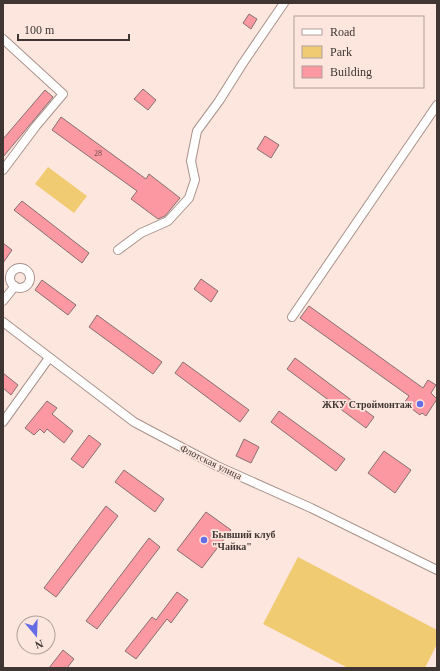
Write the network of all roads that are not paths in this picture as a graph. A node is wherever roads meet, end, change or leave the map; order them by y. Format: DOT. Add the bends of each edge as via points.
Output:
graph roads {
  1 [pos="284,3"];
  2 [pos="3,39"];
  3 [pos="437,105"];
  4 [pos="3,170"];
  5 [pos="118,250"];
  6 [pos="15,286"];
  7 [pos="3,301"];
  8 [pos="292,317"];
  9 [pos="3,322"];
  10 [pos="49,358"];
  11 [pos="3,422"];
  12 [pos="437,570"];
  1 -- 5 [label="street" via="197,131 191,161 195,180 189,198 168,221 141,233"];
  2 -- 4 [label="street" via="63,94"];
  3 -- 8 [label="street"];
  6 -- 7 [label="street"];
  9 -- 10 [label="street, Флотская улица"];
  10 -- 11 [label="street"];
  10 -- 12 [label="street, Флотская улица" via="134,422 217,466 311,508"];
}
